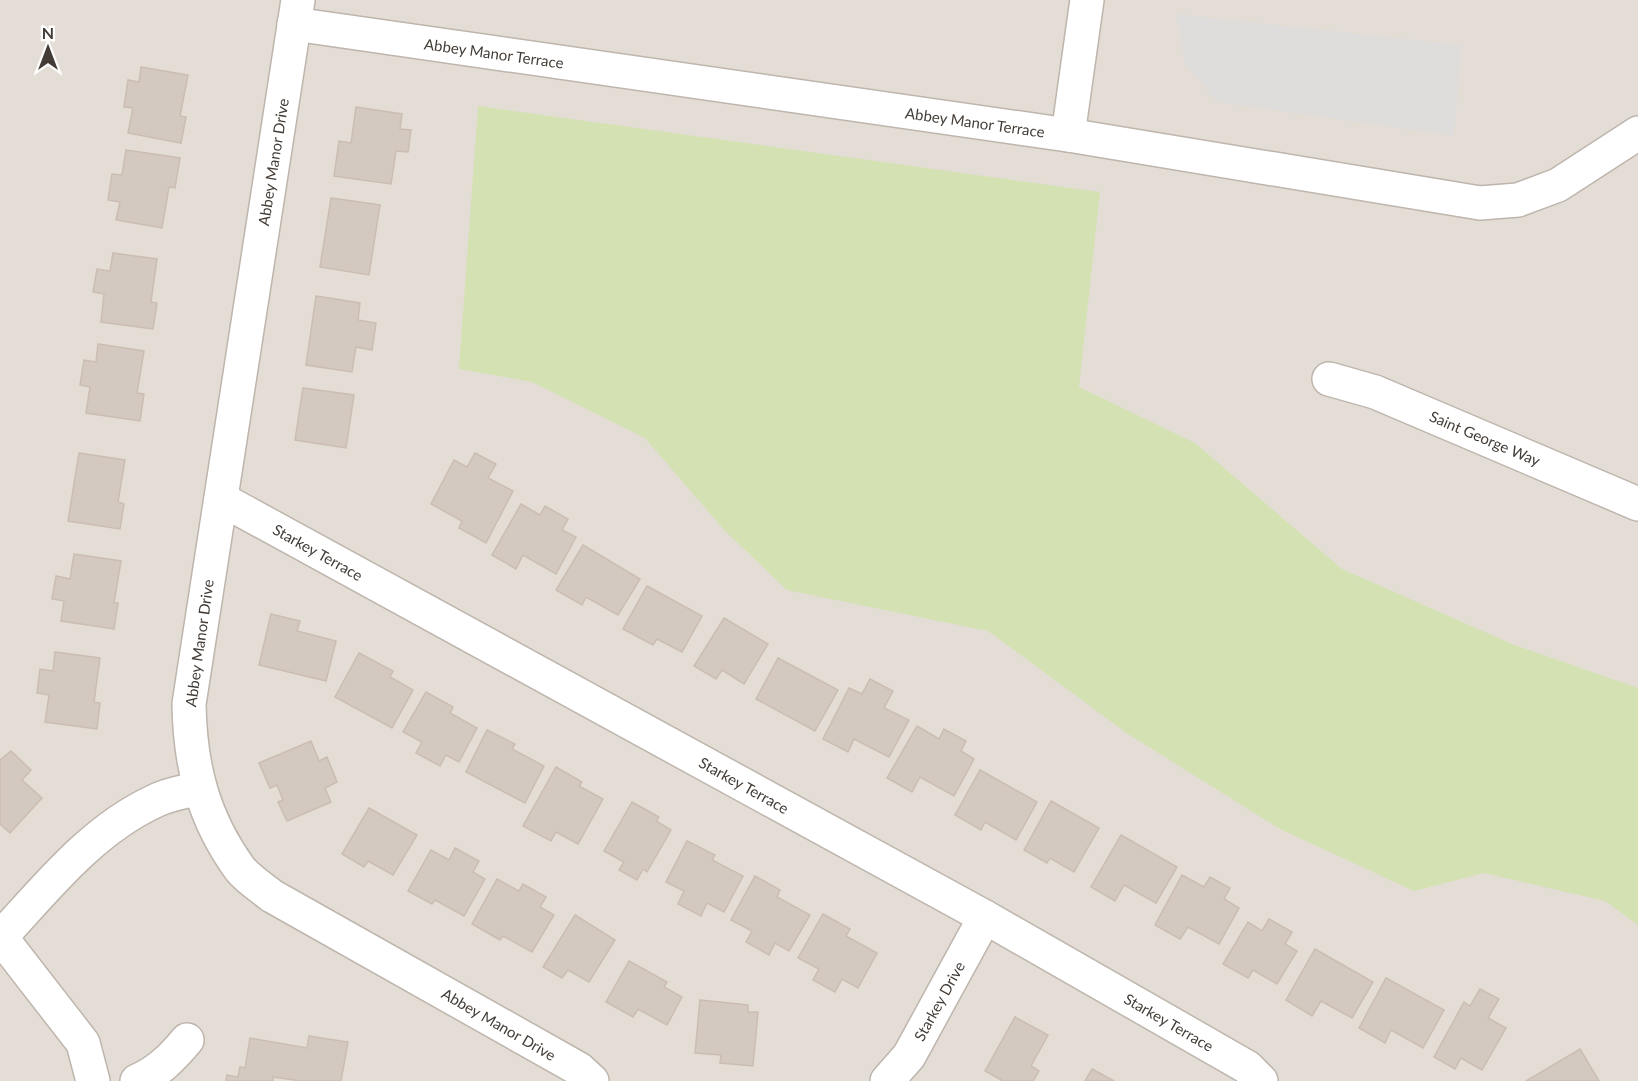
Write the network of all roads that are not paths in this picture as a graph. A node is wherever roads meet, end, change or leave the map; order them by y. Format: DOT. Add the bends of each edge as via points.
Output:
graph roads {
  1 [pos="1087,0"];
  2 [pos="296,12"];
  3 [pos="1638,133"];
  4 [pos="1068,135"];
  5 [pos="1329,379"];
  6 [pos="221,499"];
  7 [pos="1638,504"];
  8 [pos="199,788"];
  9 [pos="986,917"];
  10 [pos="1,936"];
  11 [pos="187,1040"];
  12 [pos="93,1081"];
  13 [pos="137,1081"];
  14 [pos="592,1081"];
  15 [pos="887,1081"];
  16 [pos="1261,1081"];
  1 -- 4 [label="street"];
  2 -- 4 [label="street, Abbey Manor Terrace"];
  2 -- 6 [label="street, Abbey Manor Drive"];
  3 -- 4 [label="street, Abbey Manor Terrace" via="1558,185 1518,200 1480,203"];
  5 -- 7 [label="street, Saint George Way" via="1375,392"];
  6 -- 8 [label="street, Abbey Manor Drive" via="189,704 190,746"];
  6 -- 9 [label="street, Starkey Terrace"];
  8 -- 10 [label="street" via="157,800 115,824 76,856"];
  8 -- 14 [label="street, Abbey Manor Drive" via="218,832 242,871 272,896 579,1069"];
  9 -- 15 [label="street, Starkey Drive" via="909,1056"];
  9 -- 16 [label="street, Starkey Terrace" via="1247,1066"];
  10 -- 12 [label="street" via="82,1043"];
  11 -- 13 [label="street" via="170,1060"];
}
